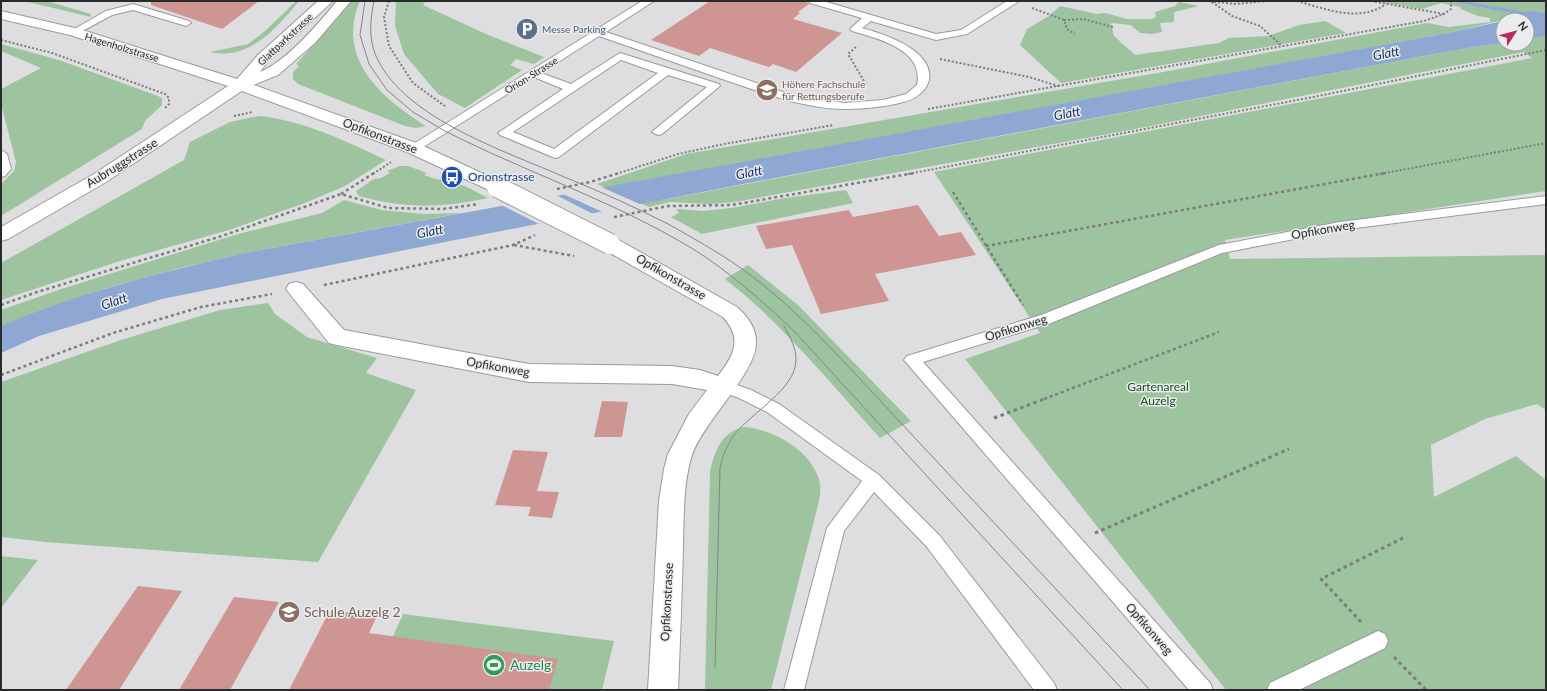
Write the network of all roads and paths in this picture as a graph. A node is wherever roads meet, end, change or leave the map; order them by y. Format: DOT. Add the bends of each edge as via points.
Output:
graph roads {
  1 [pos="123,1"];
  2 [pos="326,1"];
  3 [pos="344,1"];
  4 [pos="389,1"];
  5 [pos="649,1"];
  6 [pos="813,1"];
  7 [pos="1013,1"];
  8 [pos="1206,1"];
  9 [pos="1266,1"];
  10 [pos="1298,1"];
  11 [pos="1371,1"];
  12 [pos="1451,1"];
  13 [pos="1212,2"];
  14 [pos="1386,4"];
  15 [pos="109,13"];
  16 [pos="1444,14"];
  17 [pos="1,15"];
  18 [pos="869,18"];
  19 [pos="1064,20"];
  20 [pos="186,23"];
  21 [pos="1112,28"];
  22 [pos="74,32"];
  23 [pos="599,33"];
  24 [pos="1075,34"];
  25 [pos="1,40"];
  26 [pos="1282,47"];
  27 [pos="854,48"];
  28 [pos="1546,50"];
  29 [pos="914,55"];
  30 [pos="666,72"];
  31 [pos="533,74"];
  32 [pos="240,85"];
  33 [pos="1059,86"];
  34 [pos="571,88"];
  35 [pos="169,104"];
  36 [pos="854,105"];
  37 [pos="926,109"];
  38 [pos="257,112"];
  39 [pos="235,115"];
  40 [pos="464,117"];
  41 [pos="837,125"];
  42 [pos="658,132"];
  43 [pos="1546,143"];
  44 [pos="413,148"];
  45 [pos="1,154"];
  46 [pos="1,173"];
  47 [pos="551,190"];
  48 [pos="953,192"];
  49 [pos="341,194"];
  50 [pos="1546,200"];
  51 [pos="482,204"];
  52 [pos="668,206"];
  53 [pos="537,234"];
  54 [pos="1,236"];
  55 [pos="513,245"];
  56 [pos="986,246"];
  57 [pos="580,257"];
  58 [pos="296,289"];
  59 [pos="1,305"];
  60 [pos="1034,322"];
  61 [pos="1219,332"];
  62 [pos="1,375"];
  63 [pos="723,386"];
  64 [pos="971,427"];
  65 [pos="1289,449"];
  66 [pos="873,480"];
  67 [pos="1405,537"];
  68 [pos="1072,542"];
  69 [pos="1378,641"];
  70 [pos="663,690"];
  71 [pos="794,690"];
  72 [pos="1047,690"];
  73 [pos="1203,690"];
  74 [pos="1277,690"];
  75 [pos="1426,690"];
  1 -- 15 [label="lane"];
  2 -- 32 [label="street, Glattparkstrasse" via="263,58"];
  3 -- 32 [label="street, Glattparkstrasse" via="310,40 282,65 273,72"];
  4 -- 40 [label="path" via="384,17 389,46 413,84 436,102"];
  5 -- 23 [label="lane, Orion-Strasse"];
  6 -- 18 [label="lane"];
  7 -- 18 [label="lane" via="964,32 936,36"];
  7 -- 19 [label="path"];
  8 -- 13 [label="path"];
  9 -- 13 [label="path" via="1254,4"];
  10 -- 14 [label="path" via="1353,15 1380,10"];
  11 -- 14 [label="path"];
  12 -- 16 [label="path" via="1451,9"];
  13 -- 26 [label="path" via="1232,16 1260,26"];
  14 -- 16 [label="path"];
  15 -- 20 [label="lane" via="133,7"];
  15 -- 22 [label="lane"];
  16 -- 26 [label="path" via="1424,21"];
  17 -- 22 [label="street, Hagenholzstrasse"];
  18 -- 29 [label="lane" via="856,30 890,41"];
  19 -- 21 [label="path" via="1083,19"];
  19 -- 24 [label="path" via="1067,29"];
  22 -- 32 [label="street, Hagenholzstrasse"];
  23 -- 31 [label="lane, Orion-Strasse"];
  23 -- 36 [label="lane" via="793,99"];
  25 -- 35 [label="path" via="52,53 152,88 165,94 169,98"];
  26 -- 33 [label="path"];
  27 -- 36 [label="path" via="848,54 852,65 862,74 868,85 865,94"];
  28 -- 52 [label="path" via="827,189 732,205"];
  29 -- 33 [label="path" via="1026,76"];
  29 -- 36 [label="lane" via="924,74 922,86 910,96 883,103"];
  30 -- 34 [label="lane" via="620,56"];
  30 -- 34 [label="lane" via="555,154 504,133"];
  30 -- 42 [label="lane" via="715,86"];
  31 -- 34 [label="lane"];
  31 -- 40 [label="lane, Orion-Strasse"];
  32 -- 44 [label="street, Opfikonstrasse"];
  32 -- 54 [label="street, Aubruggstrasse" via="100,178"];
  33 -- 37 [label="path"];
  38 -- 39 [label="path"];
  40 -- 44 [label="lane, Orion-Strasse"];
  41 -- 47 [label="path" via="678,154 590,182"];
  43 -- 56 [label="path"];
  44 -- 49 [label="path"];
  44 -- 63 [label="street, Opfikonstrasse, bridge" via="498,187 610,244 719,305 736,318 745,335 745,354"];
  45 -- 46 [label="lane" via="5,169"];
  48 -- 56 [label="path"];
  49 -- 51 [label="path" via="388,208 443,209"];
  49 -- 59 [label="path" via="222,236 34,292"];
  50 -- 60 [label="lane, Opfikonweg" via="1340,226 1219,249"];
  53 -- 55 [label="path"];
  55 -- 57 [label="path"];
  55 -- 58 [label="path" via="358,279"];
  56 -- 60 [label="path"];
  58 -- 62 [label="path" via="200,307 113,333"];
  58 -- 63 [label="street, Opfikonweg" via="337,337 529,373 672,375"];
  60 -- 64 [label="lane, Opfikonweg" via="912,360"];
  61 -- 64 [label="path"];
  63 -- 66 [label="lane" via="773,408"];
  63 -- 70 [label="street, Opfikonstrasse" via="697,421 680,454 676,469 672,501"];
  64 -- 68 [label="lane, Opfikonweg"];
  65 -- 68 [label="path"];
  66 -- 71 [label="lane" via="836,528"];
  66 -- 72 [label="lane" via="933,541"];
  67 -- 69 [label="path" via="1322,579"];
  68 -- 73 [label="lane, Opfikonweg"];
  69 -- 74 [label="lane"];
  69 -- 75 [label="path"];
}
